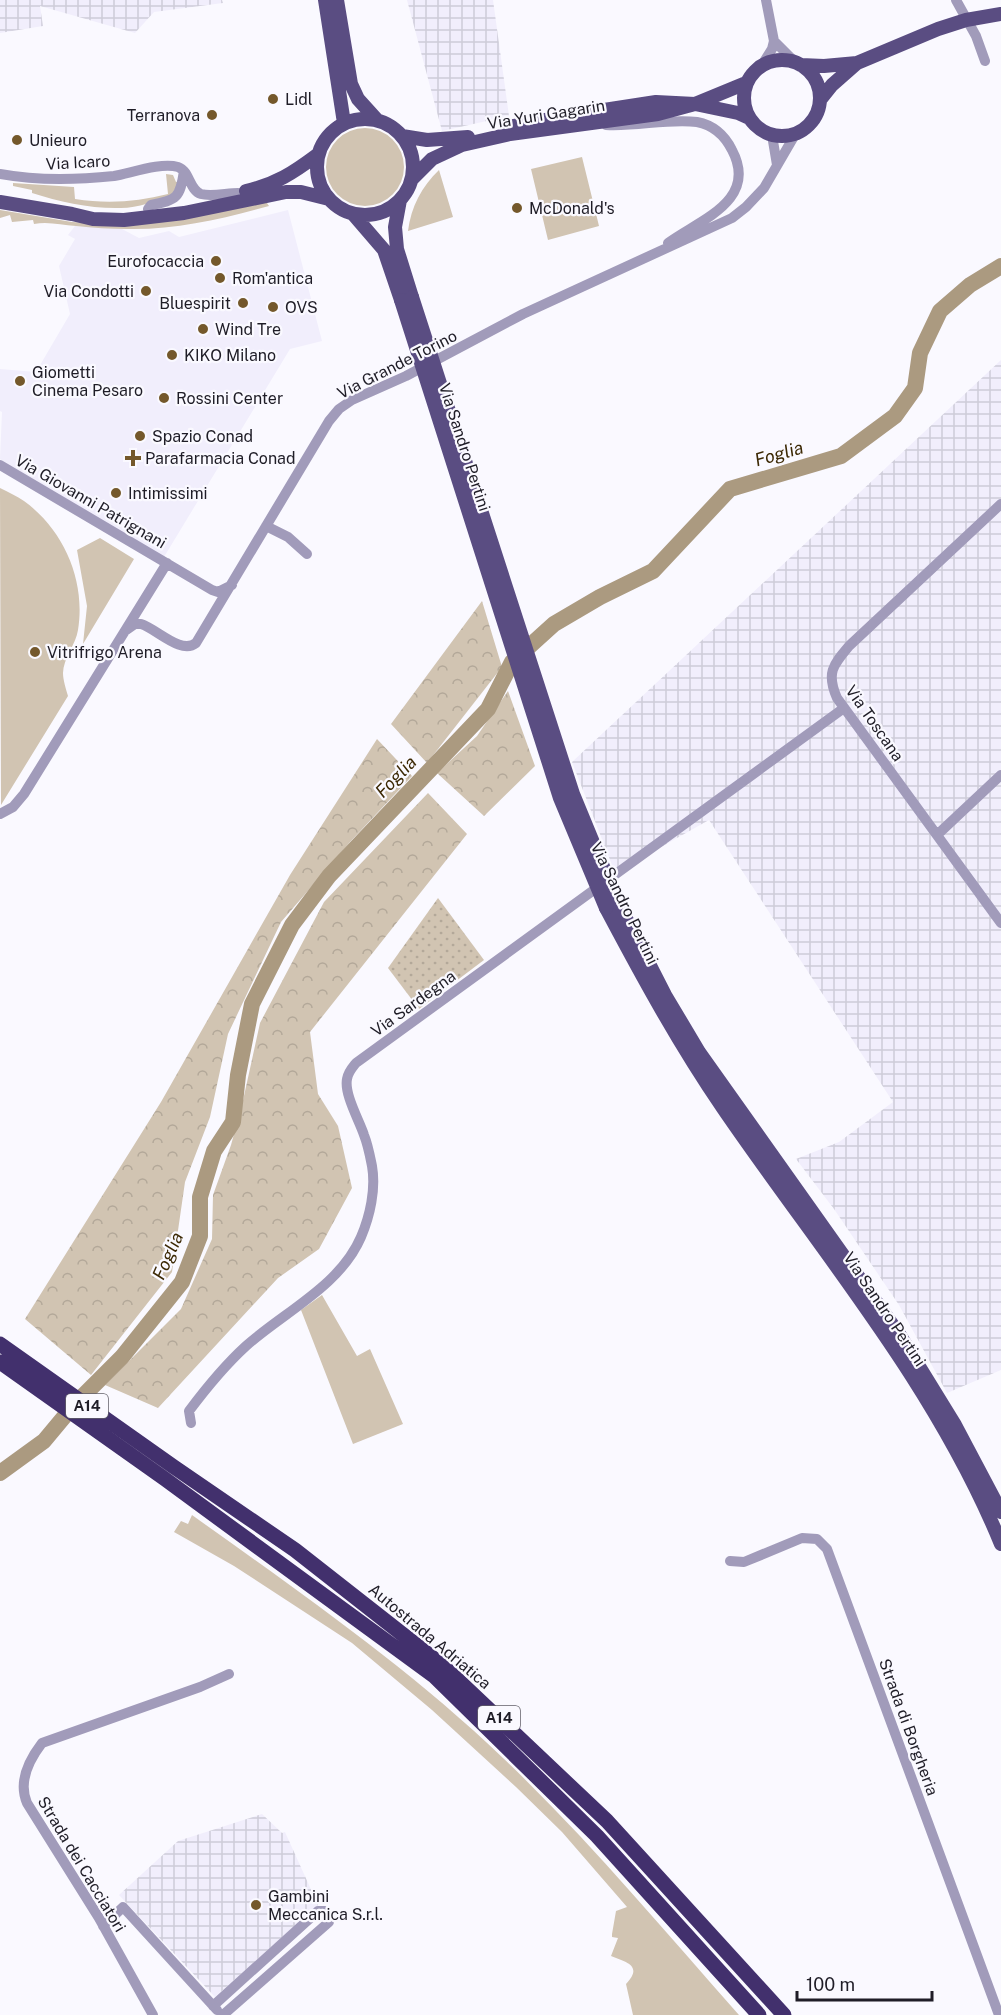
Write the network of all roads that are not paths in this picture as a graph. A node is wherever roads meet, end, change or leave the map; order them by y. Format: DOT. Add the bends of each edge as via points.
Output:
graph roads {
  1 [pos="325,0"];
  2 [pos="337,0"];
  3 [pos="766,0"];
  4 [pos="956,0"];
  5 [pos="1001,14"];
  6 [pos="966,20"];
  7 [pos="774,41"];
  8 [pos="985,61"];
  9 [pos="857,63"];
  10 [pos="799,64"];
  11 [pos="762,65"];
  12 [pos="746,83"];
  13 [pos="820,100"];
  14 [pos="695,104"];
  15 [pos="749,118"];
  16 [pos="377,120"];
  17 [pos="344,123"];
  18 [pos="590,124"];
  19 [pos="796,133"];
  20 [pos="772,135"];
  21 [pos="402,136"];
  22 [pos="318,155"];
  23 [pos="777,165"];
  24 [pos="184,171"];
  25 [pos="0,174"];
  26 [pos="412,179"];
  27 [pos="238,193"];
  28 [pos="328,199"];
  29 [pos="400,200"];
  30 [pos="0,202"];
  31 [pos="148,210"];
  32 [pos="72,214"];
  33 [pos="353,214"];
  34 [pos="653,255"];
  35 [pos="407,299"];
  36 [pos="0,465"];
  37 [pos="1001,504"];
  38 [pos="266,526"];
  39 [pos="307,554"];
  40 [pos="166,562"];
  41 [pos="232,585"];
  42 [pos="125,632"];
  43 [pos="844,708"];
  44 [pos="1001,775"];
  45 [pos="0,814"];
  46 [pos="937,836"];
  47 [pos="612,905"];
  48 [pos="1001,923"];
  49 [pos="0,1344"];
  50 [pos="0,1362"];
  51 [pos="191,1423"];
  52 [pos="169,1473"];
  53 [pos="1001,1512"];
  54 [pos="1001,1544"];
  55 [pos="730,1561"];
  56 [pos="229,1674"];
  57 [pos="103,1926"];
  58 [pos="213,2006"];
  59 [pos="153,2015"];
  60 [pos="222,2015"];
  61 [pos="759,2015"];
  62 [pos="784,2015"];
  63 [pos="999,2015"];
  1 -- 17 [label="main road"];
  2 -- 16 [label="main road" via="351,84 358,99"];
  3 -- 7 [label="street"];
  4 -- 6 [label="street"];
  5 -- 6 [label="main road"];
  6 -- 8 [label="street"];
  6 -- 9 [label="main road"];
  7 -- 10 [label="street"];
  7 -- 11 [label="street, Via Yuri Gagarin"];
  9 -- 10 [label="main road"];
  9 -- 13 [label="main road"];
  10 -- 11 [label="main road" via="775,60"];
  10 -- 13 [label="main road" via="815,80"];
  11 -- 12 [label="main road, Via Yuri Gagarin"];
  12 -- 14 [label="main road, Via Yuri Gagarin"];
  12 -- 15 [label="main road" via="744,105"];
  13 -- 19 [label="main road" via="813,120"];
  14 -- 15 [label="main road, Via Yuri Gagarin"];
  14 -- 18 [label="main road, Via Yuri Gagarin"];
  14 -- 21 [label="main road, Via Yuri Gagarin" via="656,102 565,116 459,139"];
  15 -- 20 [label="main road, Via Yuri Gagarin"];
  16 -- 17 [label="main road"];
  16 -- 21 [label="main road"];
  17 -- 22 [label="main road" via="327,136"];
  18 -- 26 [label="main road, Via Yuri Gagarin" via="462,146 432,159"];
  18 -- 34 [label="street, Via Grande Torino" via="700,122 717,130 735,156 736,186 729,200 717,213"];
  19 -- 20 [label="main road"];
  19 -- 23 [label="street, Via Grande Torino"];
  20 -- 23 [label="street"];
  21 -- 26 [label="main road" via="412,156"];
  22 -- 27 [label="main road" via="281,180"];
  22 -- 28 [label="main road" via="318,178"];
  23 -- 34 [label="street, Via Grande Torino" via="764,188 732,218"];
  24 -- 25 [label="street, Via Icaro" via="178,167 156,168 68,180"];
  24 -- 27 [label="street" via="195,190 202,194"];
  24 -- 31 [label="street" via="178,195 151,205"];
  26 -- 29 [label="main road"];
  27 -- 31 [label="main road"];
  28 -- 32 [label="main road" via="286,192 165,216 93,219"];
  28 -- 33 [label="main road"];
  29 -- 33 [label="main road" via="379,213"];
  29 -- 35 [label="main road, Via Sandro Pertini" via="395,227"];
  30 -- 32 [label="main road"];
  31 -- 32 [label="main road"];
  33 -- 35 [label="main road, Via Sandro Pertini" via="384,250"];
  34 -- 38 [label="street, Via Grande Torino" via="523,314 339,409"];
  35 -- 47 [label="main road, Via Sandro Pertini, bridge"];
  36 -- 40 [label="street, Via Giovanni Patrignani"];
  37 -- 43 [label="street, Via Toscana" via="836,662 831,686"];
  38 -- 39 [label="street" via="288,537"];
  38 -- 41 [label="street, Via Grande Torino"];
  40 -- 41 [label="street" via="218,592"];
  40 -- 42 [label="street"];
  41 -- 42 [label="street, Via Grande Torino" via="192,647 179,645 141,624"];
  42 -- 45 [label="street" via="24,794"];
  43 -- 46 [label="street, Via Toscana"];
  43 -- 51 [label="street, Via Sardegna" via="356,1063 350,1070 347,1089 372,1168 372,1195 360,1239 323,1286 218,1373 189,1411"];
  44 -- 46 [label="street"];
  46 -- 48 [label="street, Via Toscana"];
  47 -- 53 [label="main road, Via Sandro Pertini" via="699,1052 899,1334 955,1425"];
  47 -- 54 [label="main road, Via Sandro Pertini" via="656,1003 691,1061 893,1347 951,1442"];
  49 -- 52 [label="highway, Autostrada Adriatica / A14"];
  50 -- 52 [label="highway, Autostrada Adriatica / A14"];
  52 -- 61 [label="highway, Autostrada Adriatica / A14" via="434,1676 597,1836"];
  52 -- 62 [label="highway, Autostrada Adriatica / A14" via="295,1550 443,1666 607,1821"];
  55 -- 63 [label="street, Strada di Borgheria" via="744,1562 802,1538 817,1539 827,1549"];
  56 -- 57 [label="street, Strada dei Cacciatori" via="42,1743 27,1769 22,1783 27,1803"];
  57 -- 58 [label="street" via="123,1907"];
  57 -- 59 [label="street, Strada dei Cacciatori"];
  58 -- 60 [label="street"];
  58 -- 60 [label="street" via="318,1911 328,1914 329,1922"];
}
